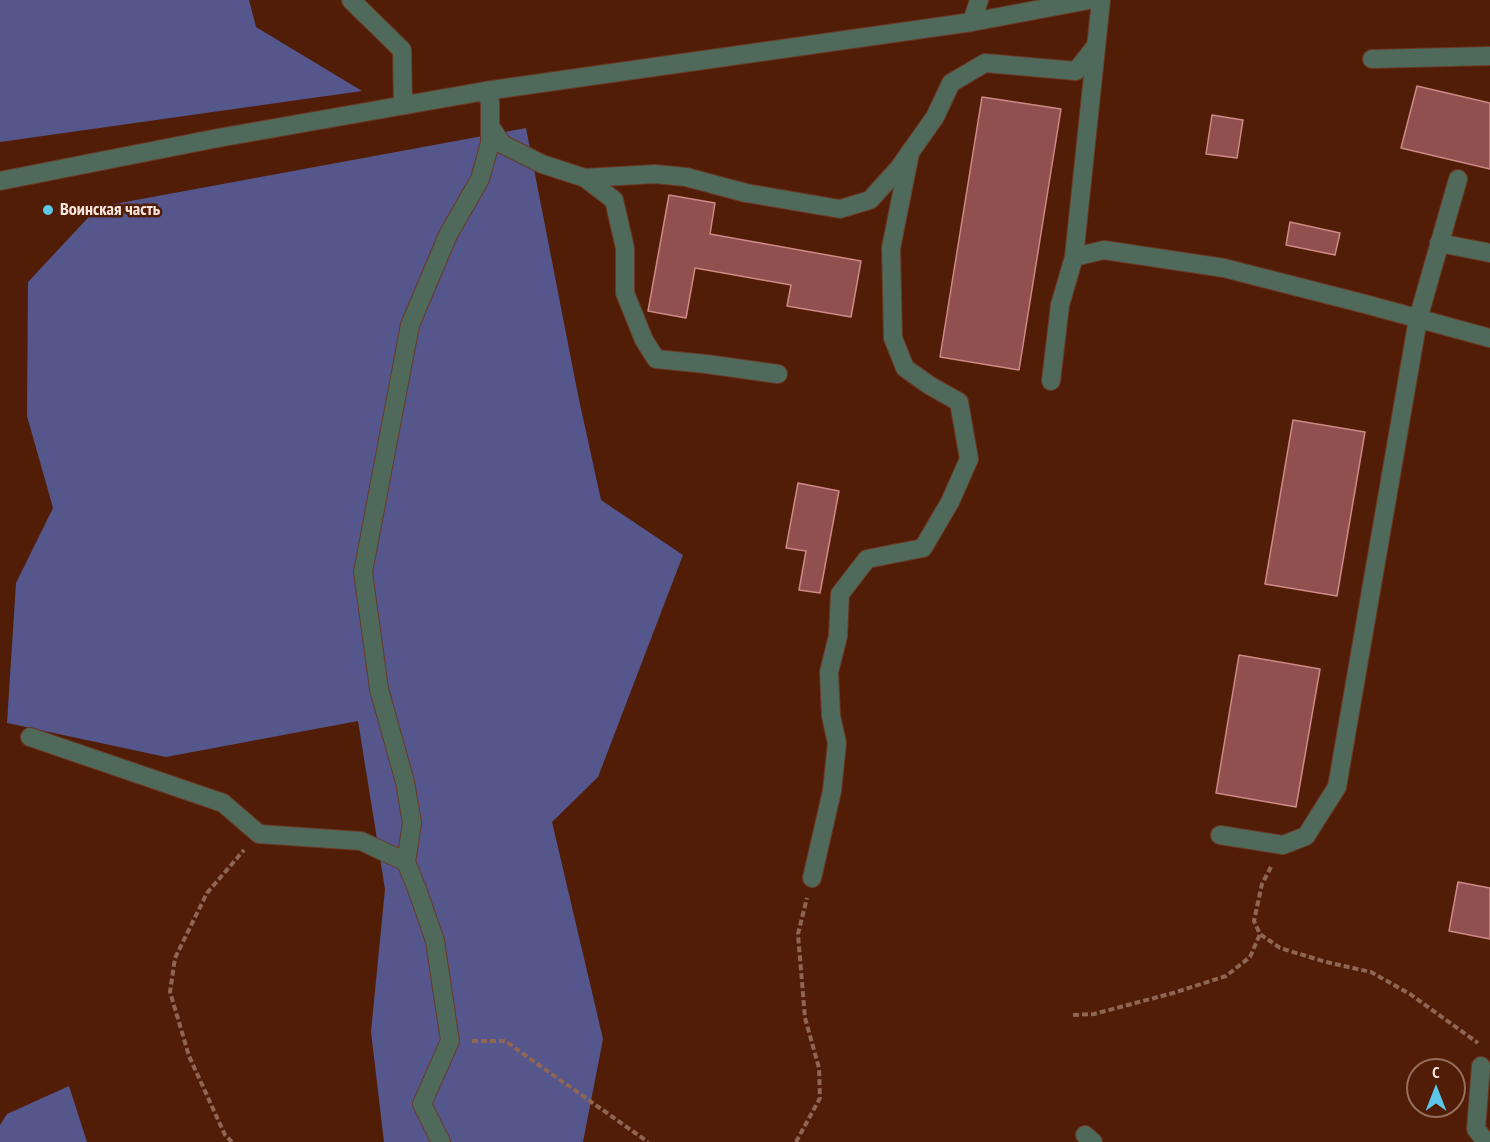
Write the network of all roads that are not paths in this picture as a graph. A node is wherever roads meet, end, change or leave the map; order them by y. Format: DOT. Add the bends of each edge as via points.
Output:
graph roads {
  1 [pos="351,0"];
  2 [pos="978,0"];
  3 [pos="1089,0"];
  4 [pos="1101,0"];
  5 [pos="972,22"];
  6 [pos="1095,47"];
  7 [pos="1490,56"];
  8 [pos="1372,59"];
  9 [pos="485,91"];
  10 [pos="403,105"];
  11 [pos="490,126"];
  12 [pos="910,153"];
  13 [pos="585,178"];
  14 [pos="1458,179"];
  15 [pos="0,181"];
  16 [pos="1439,243"];
  17 [pos="1490,252"];
  18 [pos="1074,257"];
  19 [pos="1418,319"];
  20 [pos="1490,338"];
  21 [pos="778,374"];
  22 [pos="1051,381"];
  23 [pos="30,737"];
  24 [pos="1220,835"];
  25 [pos="406,862"];
  26 [pos="812,878"];
  27 [pos="1481,1065"];
  28 [pos="441,1142"];
  29 [pos="1486,1142"];
  1 -- 10 [label="street" via="402,50"];
  2 -- 5 [label="street"];
  3 -- 5 [label="street"];
  4 -- 6 [label="street"];
  5 -- 9 [label="street"];
  6 -- 12 [label="street" via="1077,71 985,63 951,83 935,117"];
  6 -- 18 [label="street"];
  7 -- 8 [label="street"];
  9 -- 10 [label="street"];
  9 -- 11 [label="street" via="490,102"];
  10 -- 15 [label="street"];
  11 -- 13 [label="street" via="502,144 542,164"];
  11 -- 25 [label="street" via="490,143 480,179 448,235 410,325 363,572 379,689 405,782 412,823"];
  12 -- 13 [label="street" via="870,200 840,209 746,193 686,177 655,174"];
  12 -- 26 [label="street" via="891,248 893,338 905,369 959,402 969,459 923,548 867,559 840,594 838,636 829,672 837,743 832,791"];
  13 -- 21 [label="street" via="614,200 625,248 625,293 656,359"];
  14 -- 16 [label="street"];
  16 -- 17 [label="street"];
  16 -- 19 [label="street"];
  18 -- 19 [label="street" via="1104,250 1224,268"];
  18 -- 22 [label="street" via="1060,305"];
  19 -- 20 [label="street"];
  19 -- 24 [label="street" via="1337,787 1306,836 1283,845"];
  23 -- 25 [label="street" via="223,803 259,834 361,841"];
  25 -- 28 [label="street" via="435,941 450,1041 422,1104"];
  27 -- 29 [label="street" via="1476,1129"];
}
